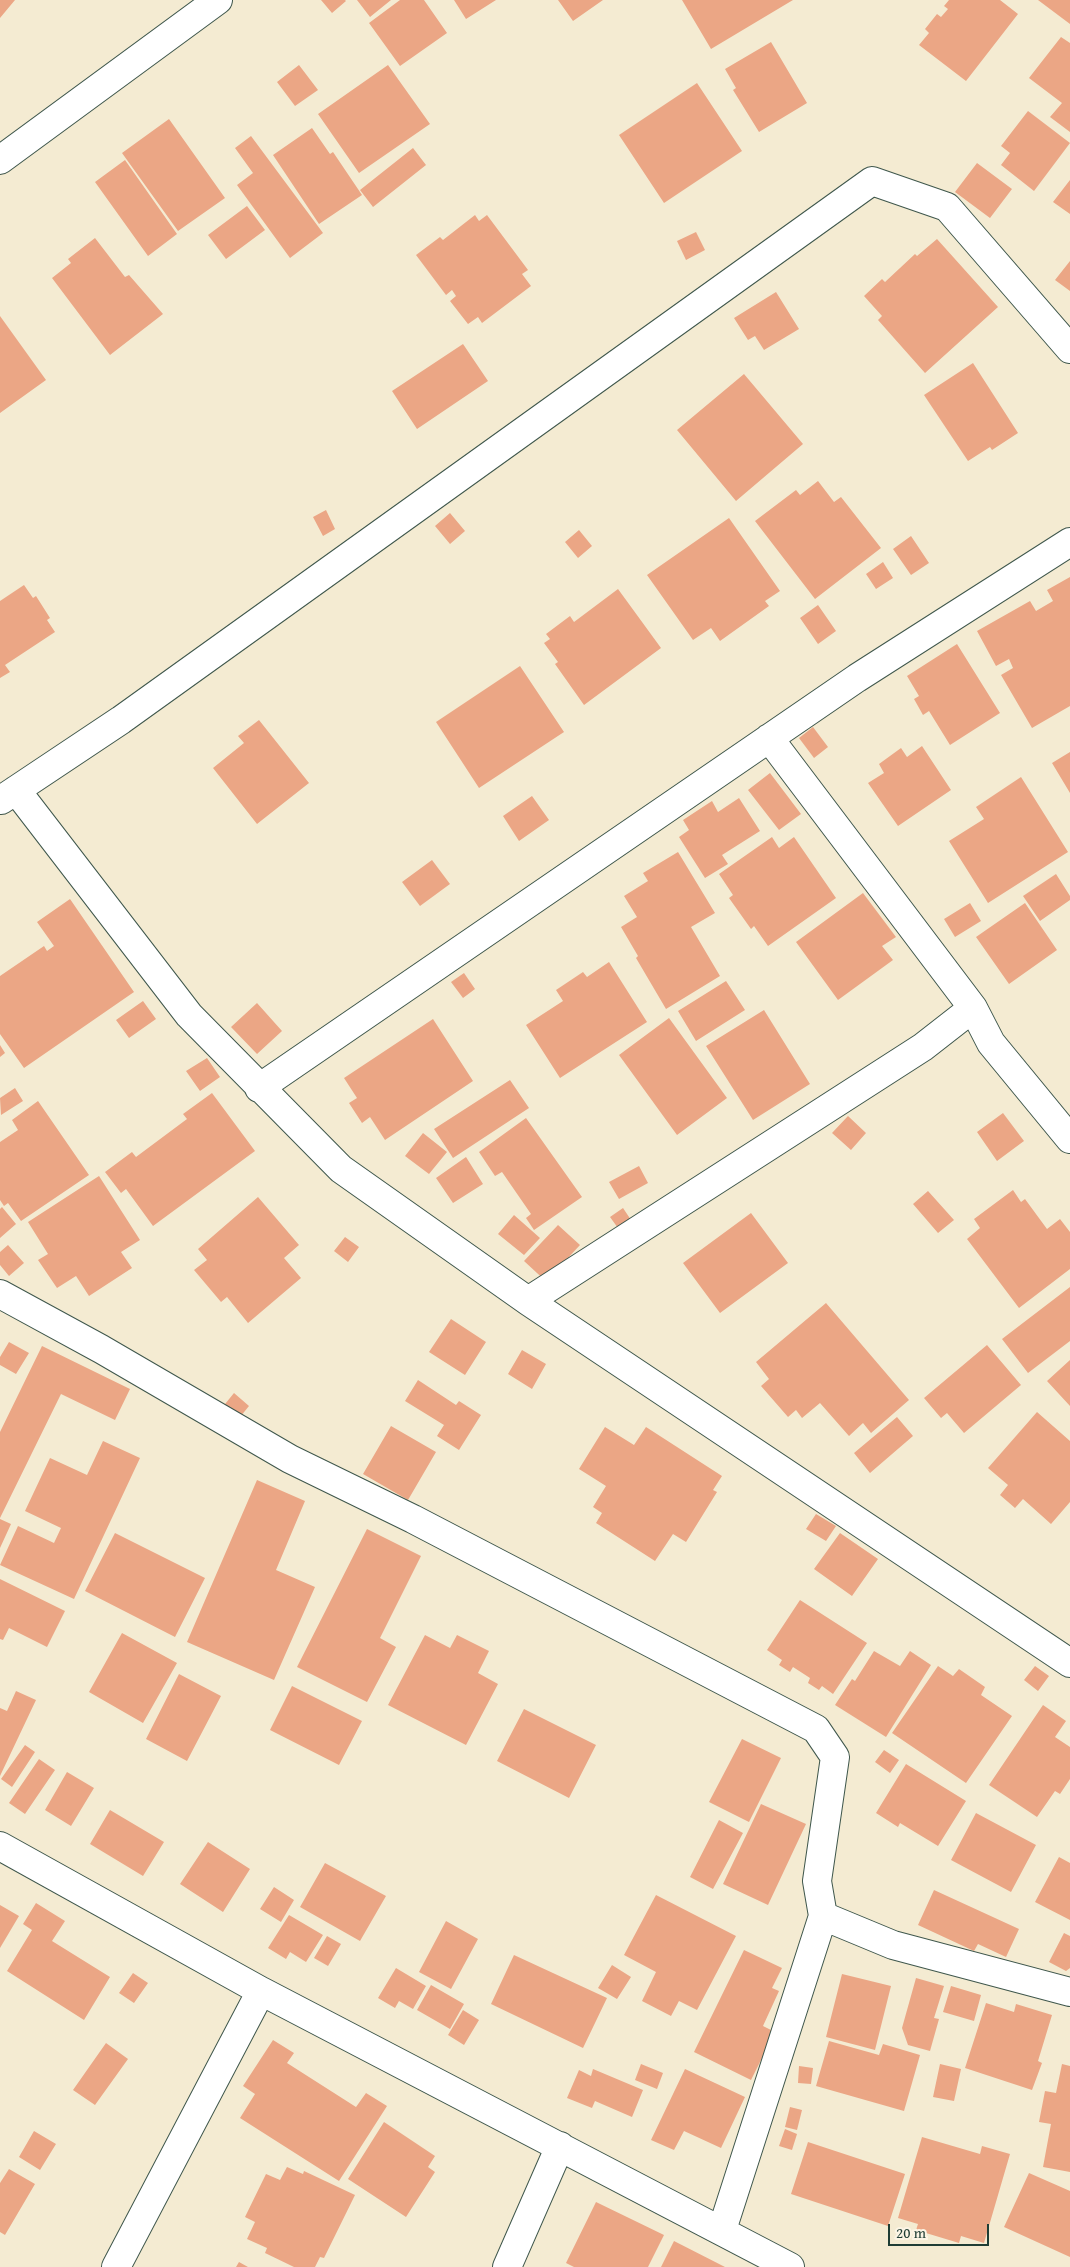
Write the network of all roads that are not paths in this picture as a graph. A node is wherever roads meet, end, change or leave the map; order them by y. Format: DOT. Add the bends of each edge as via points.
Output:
graph roads {
  1 [pos="218,0"];
  2 [pos="0,160"];
  3 [pos="1070,349"];
  4 [pos="1070,542"];
  5 [pos="769,738"];
  6 [pos="8,796"];
  7 [pos="973,1008"];
  8 [pos="259,1088"];
  9 [pos="1070,1139"];
  10 [pos="0,1294"];
  11 [pos="528,1302"];
  12 [pos="1070,1663"];
  13 [pos="0,1846"];
  14 [pos="823,1916"];
  15 [pos="262,1992"];
  16 [pos="1070,1992"];
  17 [pos="560,2146"];
  18 [pos="722,2230"];
  19 [pos="116,2267"];
  20 [pos="507,2267"];
  21 [pos="790,2267"];
  1 -- 2 [label="street"];
  3 -- 6 [label="street" via="947,207 872,181 129,715"];
  4 -- 5 [label="street"];
  5 -- 7 [label="street"];
  5 -- 8 [label="street"];
  6 -- 8 [label="street" via="189,1015"];
  7 -- 9 [label="street" via="991,1044"];
  7 -- 11 [label="street" via="923,1047"];
  8 -- 11 [label="street" via="341,1169"];
  10 -- 14 [label="street" via="290,1459 413,1519 816,1729 835,1757 817,1881"];
  11 -- 12 [label="street"];
  13 -- 15 [label="street"];
  14 -- 16 [label="street" via="893,1945"];
  14 -- 18 [label="street"];
  15 -- 17 [label="street"];
  15 -- 19 [label="street"];
  17 -- 18 [label="street"];
  17 -- 20 [label="street"];
  18 -- 21 [label="street"];
}
